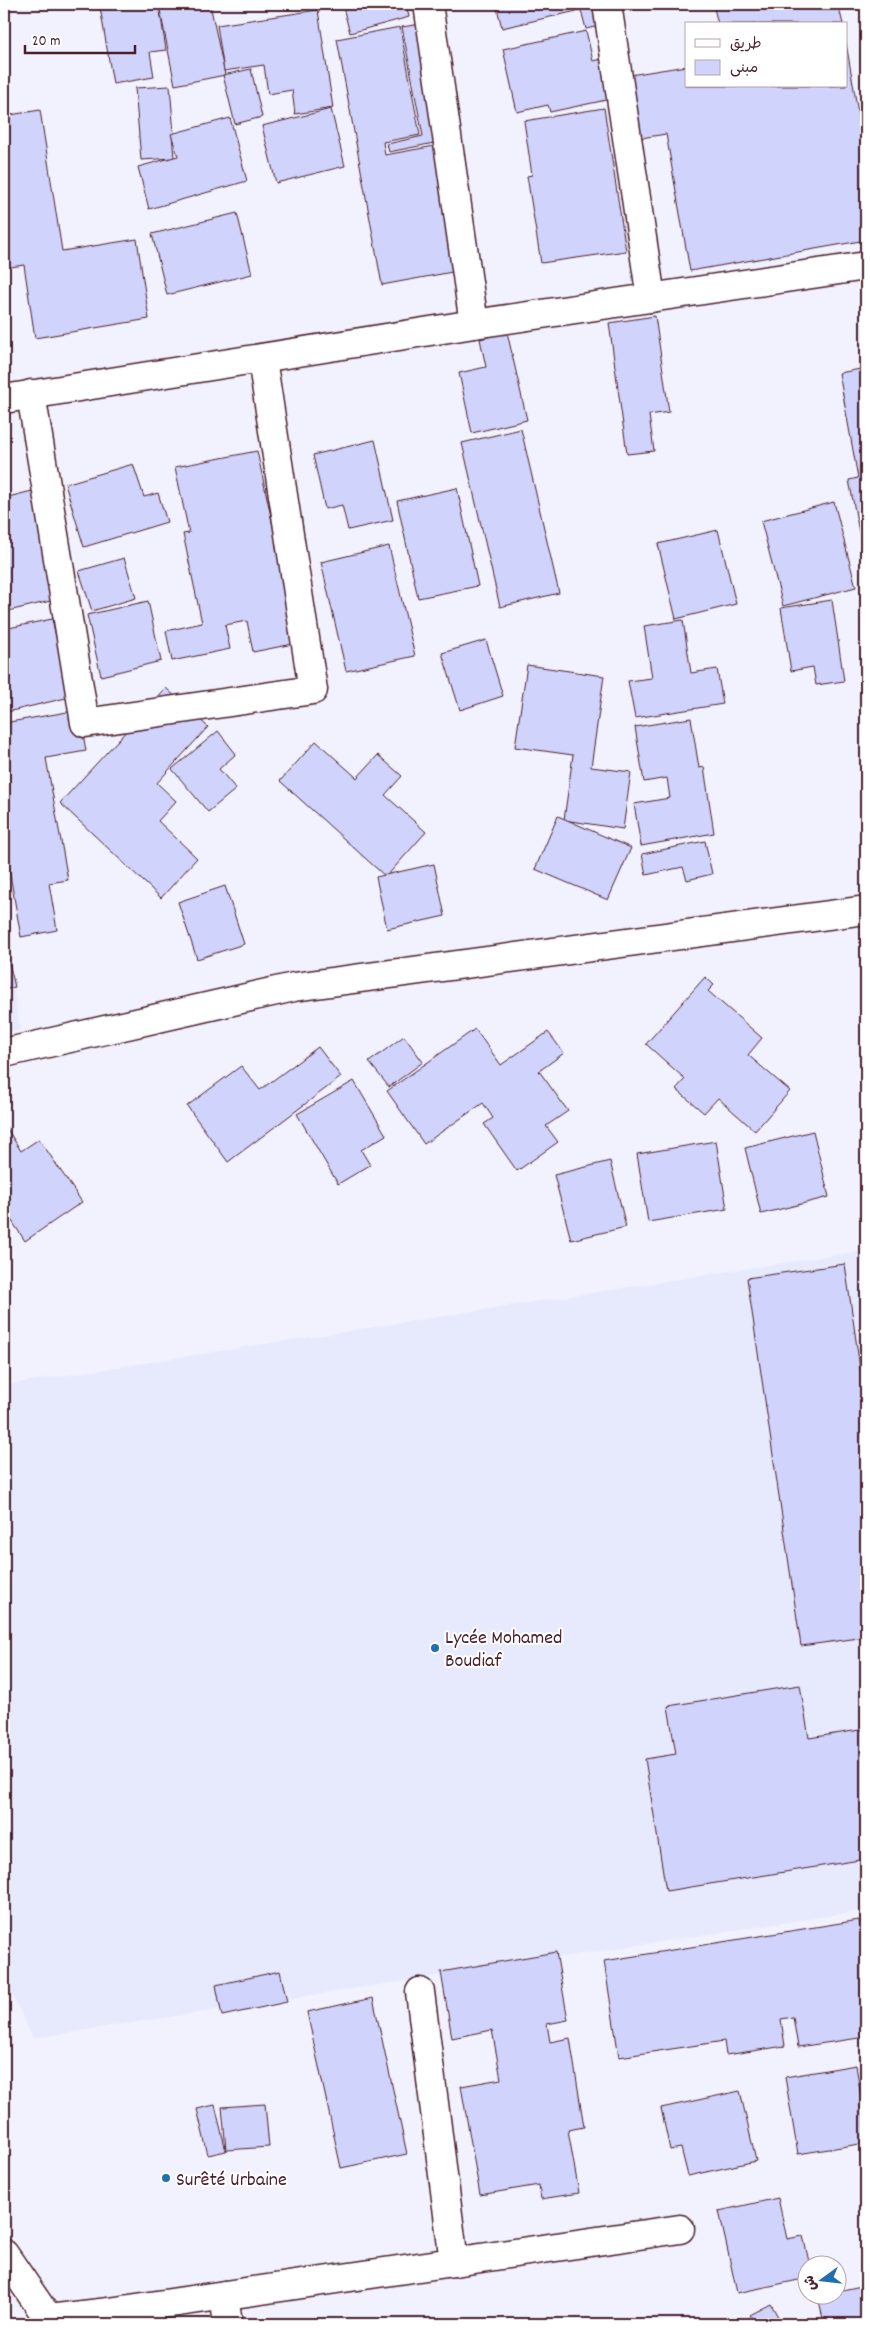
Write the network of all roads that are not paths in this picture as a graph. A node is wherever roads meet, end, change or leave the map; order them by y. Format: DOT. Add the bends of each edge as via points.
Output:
graph roads {
  1 [pos="428,4"];
  2 [pos="607,4"];
  3 [pos="866,266"];
  4 [pos="651,298"];
  5 [pos="474,324"];
  6 [pos="262,359"];
  7 [pos="31,394"];
  8 [pos="4,399"];
  9 [pos="866,910"];
  10 [pos="4,1053"];
  11 [pos="420,1992"];
  12 [pos="680,2229"];
  13 [pos="4,2254"];
  14 [pos="4,2262"];
  15 [pos="454,2262"];
  16 [pos="224,2295"];
  17 [pos="44,2322"];
  18 [pos="228,2324"];
  1 -- 5 [label="street"];
  2 -- 4 [label="street"];
  3 -- 4 [label="street"];
  4 -- 5 [label="street"];
  5 -- 6 [label="street"];
  6 -- 7 [label="street"];
  6 -- 7 [label="street" via="313,690 84,722"];
  7 -- 8 [label="street"];
  9 -- 10 [label="street" via="294,987"];
  11 -- 15 [label="street"];
  12 -- 15 [label="street"];
  13 -- 17 [label="street"];
  14 -- 17 [label="street"];
  15 -- 16 [label="street"];
  16 -- 17 [label="street"];
  16 -- 18 [label="street"];
}
